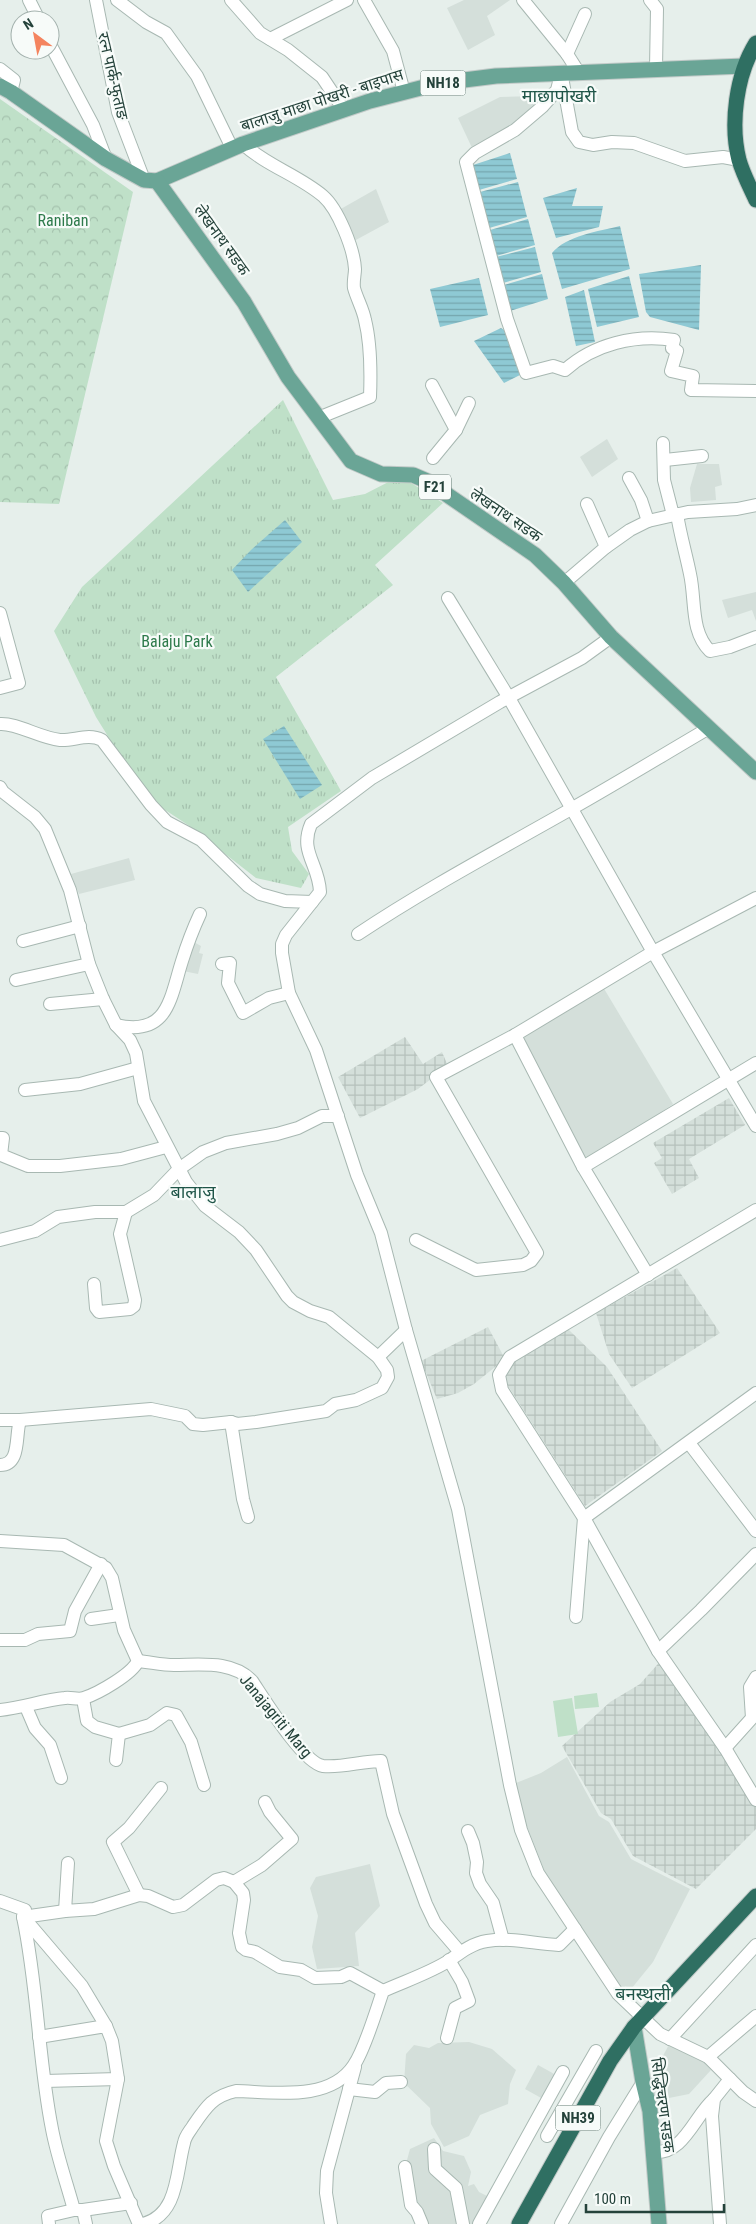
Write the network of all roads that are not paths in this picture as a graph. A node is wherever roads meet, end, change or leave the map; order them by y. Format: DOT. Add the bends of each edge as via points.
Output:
graph roads {
  1 [pos="96,0"];
  2 [pos="117,0"];
  3 [pos="231,0"];
  4 [pos="347,0"];
  5 [pos="364,0"];
  6 [pos="522,0"];
  7 [pos="650,0"];
  8 [pos="585,14"];
  9 [pos="270,38"];
  10 [pos="756,43"];
  11 [pos="567,54"];
  12 [pos="59,60"];
  13 [pos="750,67"];
  14 [pos="656,68"];
  15 [pos="0,69"];
  16 [pos="580,73"];
  17 [pos="561,74"];
  18 [pos="6,89"];
  19 [pos="404,92"];
  20 [pos="344,110"];
  21 [pos="238,146"];
  22 [pos="106,159"];
  23 [pos="739,160"];
  24 [pos="150,180"];
  25 [pos="756,200"];
  26 [pos="432,385"];
  27 [pos="756,391"];
  28 [pos="469,403"];
  29 [pos="318,418"];
  30 [pos="456,430"];
  31 [pos="663,444"];
  32 [pos="702,456"];
  33 [pos="433,458"];
  34 [pos="665,460"];
  35 [pos="629,478"];
  36 [pos="587,504"];
  37 [pos="755,510"];
  38 [pos="675,514"];
  39 [pos="648,521"];
  40 [pos="606,548"];
  41 [pos="564,583"];
  42 [pos="448,598"];
  43 [pos="0,613"];
  44 [pos="611,637"];
  45 [pos="756,637"];
  46 [pos="0,688"];
  47 [pos="509,698"];
  48 [pos="0,724"];
  49 [pos="709,728"];
  50 [pos="756,772"];
  51 [pos="0,787"];
  52 [pos="570,809"];
  53 [pos="756,898"];
  54 [pos="312,902"];
  55 [pos="200,914"];
  56 [pos="80,926"];
  57 [pos="358,934"];
  58 [pos="23,941"];
  59 [pos="652,952"];
  60 [pos="89,964"];
  61 [pos="222,964"];
  62 [pos="16,980"];
  63 [pos="289,993"];
  64 [pos="103,999"];
  65 [pos="50,1004"];
  66 [pos="116,1025"];
  67 [pos="514,1035"];
  68 [pos="756,1063"];
  69 [pos="138,1068"];
  70 [pos="729,1079"];
  71 [pos="25,1090"];
  72 [pos="338,1116"];
  73 [pos="756,1126"];
  74 [pos="0,1138"];
  75 [pos="166,1146"];
  76 [pos="583,1167"];
  77 [pos="179,1169"];
  78 [pos="756,1210"];
  79 [pos="126,1212"];
  80 [pos="0,1240"];
  81 [pos="416,1240"];
  82 [pos="648,1275"];
  83 [pos="94,1284"];
  84 [pos="406,1330"];
  85 [pos="378,1357"];
  86 [pos="756,1393"];
  87 [pos="0,1420"];
  88 [pos="20,1420"];
  89 [pos="231,1422"];
  90 [pos="689,1443"];
  91 [pos="0,1465"];
  92 [pos="248,1517"];
  93 [pos="584,1518"];
  94 [pos="756,1531"];
  95 [pos="0,1541"];
  96 [pos="756,1554"];
  97 [pos="101,1564"];
  98 [pos="120,1615"];
  99 [pos="576,1617"];
  100 [pos="91,1618"];
  101 [pos="0,1640"];
  102 [pos="658,1651"];
  103 [pos="138,1661"];
  104 [pos="756,1677"];
  105 [pos="83,1699"];
  106 [pos="26,1707"];
  107 [pos="0,1710"];
  108 [pos="119,1734"];
  109 [pos="724,1748"];
  110 [pos="116,1760"];
  111 [pos="62,1778"];
  112 [pos="204,1785"];
  113 [pos="161,1788"];
  114 [pos="756,1800"];
  115 [pos="265,1802"];
  116 [pos="468,1831"];
  117 [pos="68,1863"];
  118 [pos="234,1882"];
  119 [pos="139,1895"];
  120 [pos="755,1898"];
  121 [pos="0,1901"];
  122 [pos="66,1911"];
  123 [pos="24,1917"];
  124 [pos="575,1928"];
  125 [pos="503,1940"];
  126 [pos="756,1945"];
  127 [pos="454,1956"];
  128 [pos="383,1991"];
  129 [pos="756,2016"];
  130 [pos="638,2022"];
  131 [pos="106,2026"];
  132 [pos="39,2037"];
  133 [pos="447,2038"];
  134 [pos="670,2039"];
  135 [pos="596,2051"];
  136 [pos="708,2057"];
  137 [pos="355,2064"];
  138 [pos="564,2072"];
  139 [pos="118,2079"];
  140 [pos="730,2079"];
  141 [pos="45,2081"];
  142 [pos="401,2082"];
  143 [pos="643,2082"];
  144 [pos="349,2088"];
  145 [pos="714,2099"];
  146 [pos="756,2101"];
  147 [pos="547,2136"];
  148 [pos="434,2149"];
  149 [pos="653,2152"];
  150 [pos="404,2167"];
  151 [pos="131,2203"];
  152 [pos="79,2210"];
  153 [pos="659,2221"];
  154 [pos="49,2224"];
  155 [pos="86,2224"];
  156 [pos="143,2224"];
  157 [pos="331,2224"];
  158 [pos="422,2224"];
  159 [pos="463,2224"];
  160 [pos="479,2224"];
  161 [pos="519,2224"];
  162 [pos="561,2224"];
  163 [pos="720,2224"];
  1 -- 24 [label="street, रत्न पार्क-फुताङ" via="118,112"];
  2 -- 21 [label="street" via="166,33 197,76"];
  3 -- 9 [label="street" via="260,33"];
  4 -- 9 [label="street"];
  5 -- 19 [label="street" via="393,51"];
  6 -- 11 [label="street"];
  7 -- 14 [label="street" via="657,9"];
  8 -- 11 [label="street"];
  9 -- 20 [label="street" via="322,77"];
  10 -- 13 [label="highway"];
  11 -- 16 [label="street"];
  12 -- 22 [label="street" via="93,124"];
  13 -- 14 [label="main road, बालाजु माछा पोखरी - बाइपास / NH18"];
  13 -- 23 [label="highway" via="736,102"];
  14 -- 16 [label="main road, बालाजु माछा पोखरी - बाइपास / NH18"];
  15 -- 18 [label="street" via="14,80"];
  16 -- 17 [label="main road, बालाजु माछा पोखरी - बाइपास / NH18"];
  17 -- 19 [label="main road, बालाजु माछा पोखरी - बाइपास / NH18" via="462,80"];
  17 -- 23 [label="street" via="572,132 579,142 634,144 685,161 723,157"];
  17 -- 27 [label="street" via="556,90 542,107 515,130 475,152 466,162 507,319 526,373 553,366 565,370 585,354 629,340 654,337 674,340 672,348 677,352 672,371 693,376 691,390"];
  18 -- 22 [label="main road"];
  19 -- 20 [label="main road, बालाजु माछा पोखरी - बाइपास / NH18"];
  20 -- 21 [label="main road, बालाजु माछा पोखरी - बाइपास / NH18"];
  21 -- 24 [label="main road, बालाजु माछा पोखरी - बाइपास / NH18"];
  21 -- 29 [label="street" via="299,178 324,197 342,225 352,255 354,286 365,320 370,397"];
  22 -- 24 [label="main road"];
  23 -- 25 [label="highway"];
  24 -- 29 [label="main road, लेखनाथ सडक / F21" via="236,290 288,377"];
  26 -- 30 [label="street"];
  28 -- 30 [label="street"];
  29 -- 41 [label="main road, लेखनाथ सडक / F21" via="351,461 381,474 414,475 427,481 535,555"];
  30 -- 33 [label="street"];
  31 -- 34 [label="street"];
  32 -- 34 [label="street"];
  34 -- 38 [label="street" via="665,491"];
  35 -- 39 [label="street"];
  36 -- 40 [label="street"];
  37 -- 38 [label="street"];
  38 -- 39 [label="street"];
  38 -- 45 [label="street" via="702,643 710,651"];
  39 -- 40 [label="street"];
  40 -- 41 [label="street"];
  41 -- 44 [label="main road, लेखनाथ सडक / F21"];
  42 -- 47 [label="street"];
  43 -- 46 [label="street" via="19,683"];
  44 -- 47 [label="street" via="582,658"];
  44 -- 49 [label="main road, लेखनाथ सडक / F21"];
  47 -- 52 [label="street"];
  47 -- 54 [label="street" via="372,778 311,824 306,845 320,880 320,892"];
  48 -- 54 [label="street" via="60,740 94,737 102,740 167,822 201,840 248,886 260,894 285,901"];
  49 -- 50 [label="main road, लेखनाथ सडक / F21"];
  49 -- 52 [label="street"];
  51 -- 56 [label="street" via="45,828 70,890"];
  52 -- 57 [label="street" via="460,869"];
  52 -- 59 [label="street"];
  53 -- 59 [label="street"];
  54 -- 63 [label="street" via="282,944"];
  55 -- 66 [label="street" via="167,1010 156,1022 132,1028"];
  56 -- 58 [label="street"];
  56 -- 60 [label="street"];
  59 -- 67 [label="street"];
  59 -- 70 [label="street"];
  60 -- 62 [label="street"];
  60 -- 64 [label="street"];
  61 -- 63 [label="street" via="230,964 228,983 243,1013 269,998"];
  63 -- 72 [label="street" via="316,1050"];
  64 -- 65 [label="street"];
  64 -- 66 [label="street"];
  66 -- 69 [label="street" via="130,1040"];
  67 -- 76 [label="street"];
  67 -- 81 [label="street" via="436,1077 536,1253 523,1265 476,1270"];
  68 -- 70 [label="street"];
  69 -- 71 [label="street" via="80,1084"];
  69 -- 75 [label="street" via="144,1102"];
  70 -- 73 [label="street"];
  70 -- 76 [label="street"];
  72 -- 77 [label="street" via="322,1116 277,1134 226,1143 202,1152"];
  72 -- 84 [label="street" via="357,1175 381,1233"];
  74 -- 75 [label="street" via="3,1138 1,1155 28,1166 121,1159"];
  75 -- 77 [label="street"];
  76 -- 82 [label="street"];
  77 -- 79 [label="street" via="154,1195"];
  77 -- 85 [label="street" via="205,1206 239,1232 256,1250 286,1296 300,1307 329,1317"];
  78 -- 82 [label="street"];
  79 -- 80 [label="street" via="58,1217 35,1230"];
  79 -- 83 [label="street" via="120,1234 134,1306 99,1312"];
  82 -- 93 [label="street" via="510,1357 499,1375 502,1390"];
  84 -- 85 [label="street"];
  84 -- 124 [label="street" via="458,1508 521,1830 538,1873"];
  85 -- 89 [label="street" via="388,1376 382,1388 370,1396 335,1404 317,1413 237,1424"];
  86 -- 90 [label="street"];
  87 -- 88 [label="street"];
  88 -- 89 [label="street" via="151,1409 185,1416 193,1424"];
  88 -- 91 [label="street" via="13,1460"];
  89 -- 92 [label="street"];
  90 -- 93 [label="street"];
  90 -- 94 [label="street"];
  93 -- 99 [label="street"];
  93 -- 102 [label="street"];
  95 -- 97 [label="street" via="64,1545"];
  96 -- 102 [label="street"];
  97 -- 98 [label="street" via="112,1578"];
  97 -- 101 [label="street" via="75,1612 70,1631 38,1634 25,1640"];
  98 -- 100 [label="street"];
  98 -- 103 [label="street"];
  102 -- 109 [label="street"];
  103 -- 105 [label="street" via="116,1680"];
  103 -- 127 [label="street, Janajagriti Marg" via="173,1665 198,1663 237,1670 252,1681 295,1742 314,1762 332,1766 381,1761 393,1814 426,1904"];
  104 -- 109 [label="street" via="750,1687 752,1718"];
  105 -- 106 [label="street" via="66,1697"];
  105 -- 108 [label="street" via="87,1721 95,1727"];
  106 -- 107 [label="street"];
  106 -- 111 [label="street" via="35,1728 50,1745"];
  108 -- 110 [label="street"];
  108 -- 112 [label="street" via="150,1725 167,1713 176,1715 191,1742"];
  109 -- 114 [label="street"];
  113 -- 119 [label="street" via="114,1842"];
  115 -- 118 [label="street" via="292,1839 262,1865"];
  116 -- 125 [label="street" via="477,1862 476,1873 493,1903"];
  117 -- 122 [label="street"];
  118 -- 119 [label="street" via="224,1878 216,1880 183,1904 173,1907"];
  118 -- 128 [label="street" via="243,1893 239,1933 242,1947 246,1950 280,1968 301,1970 315,1978 341,1977 350,1973"];
  119 -- 122 [label="street" via="94,1909"];
  120 -- 130 [label="highway, NH39"];
  121 -- 123 [label="street" via="24,1910"];
  122 -- 123 [label="street"];
  123 -- 131 [label="street" via="82,1986"];
  123 -- 132 [label="street"];
  124 -- 125 [label="street" via="559,1944 535,1944 515,1938"];
  124 -- 130 [label="street"];
  125 -- 127 [label="street" via="487,1941"];
  126 -- 134 [label="street"];
  127 -- 128 [label="street"];
  127 -- 133 [label="street" via="469,2001 456,2008"];
  128 -- 137 [label="street"];
  129 -- 136 [label="street"];
  130 -- 134 [label="street"];
  130 -- 143 [label="main road, सिद्धिचरण सडक"];
  130 -- 161 [label="highway, NH39" via="610,2061"];
  131 -- 132 [label="street"];
  131 -- 139 [label="street" via="112,2041"];
  132 -- 141 [label="street"];
  134 -- 136 [label="street"];
  135 -- 147 [label="street"];
  136 -- 140 [label="street"];
  137 -- 144 [label="street"];
  137 -- 156 [label="street" via="346,2075 319,2089 280,2093 236,2091 208,2104 184,2141 168,2207 156,2219"];
  138 -- 160 [label="street"];
  139 -- 141 [label="street"];
  139 -- 151 [label="street" via="106,2141"];
  140 -- 145 [label="street"];
  140 -- 146 [label="street"];
  141 -- 152 [label="street" via="52,2131"];
  142 -- 144 [label="street" via="383,2084 375,2092"];
  143 -- 149 [label="main road, सिद्धिचरण सडक" via="650,2111"];
  143 -- 162 [label="street"];
  144 -- 157 [label="street" via="327,2171 326,2193"];
  145 -- 149 [label="street" via="681,2142 662,2153"];
  145 -- 163 [label="street" via="712,2116"];
  148 -- 159 [label="street" via="435,2169 456,2188"];
  149 -- 153 [label="main road, सिद्धिचरण सडक"];
  150 -- 158 [label="street" via="411,2205"];
  151 -- 152 [label="street"];
  151 -- 156 [label="street" via="138,2222"];
  152 -- 154 [label="street" via="48,2216"];
  152 -- 155 [label="street"];
}
